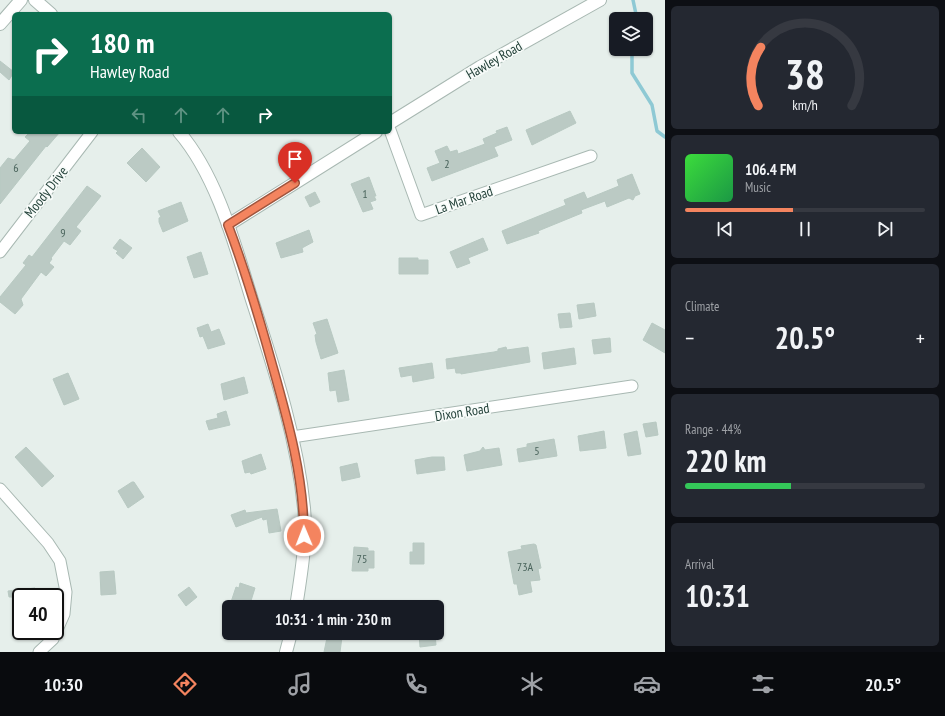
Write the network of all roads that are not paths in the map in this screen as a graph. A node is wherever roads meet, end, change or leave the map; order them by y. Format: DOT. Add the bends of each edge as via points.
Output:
graph roads {
  1 [pos="21,0"];
  2 [pos="35,0"];
  3 [pos="592,2"];
  4 [pos="48,12"];
  5 [pos="0,24"];
  6 [pos="392,122"];
  7 [pos="90,134"];
  8 [pos="180,134"];
  9 [pos="373,134"];
  10 [pos="391,134"];
  11 [pos="591,156"];
  12 [pos="228,225"];
  13 [pos="0,252"];
  14 [pos="632,386"];
  15 [pos="292,437"];
  16 [pos="0,489"];
  17 [pos="297,600"];
  18 [pos="289,640"];
  19 [pos="39,652"];
  20 [pos="286,652"];
  1 -- 5 [label="street"];
  2 -- 4 [label="street"];
  3 -- 6 [label="street, Hawley Road"];
  7 -- 13 [label="street, Moody Drive"];
  8 -- 12 [label="street" via="211,184"];
  9 -- 12 [label="street"];
  10 -- 11 [label="street, La Mar Road" via="421,215"];
  12 -- 15 [label="street" via="264,337"];
  14 -- 15 [label="street, Dixon Road"];
  15 -- 17 [label="street" via="304,509 304,536"];
  16 -- 19 [label="street" via="48,543 60,561 66,592 64,614 53,639"];
  18 -- 20 [label="street"];
}
